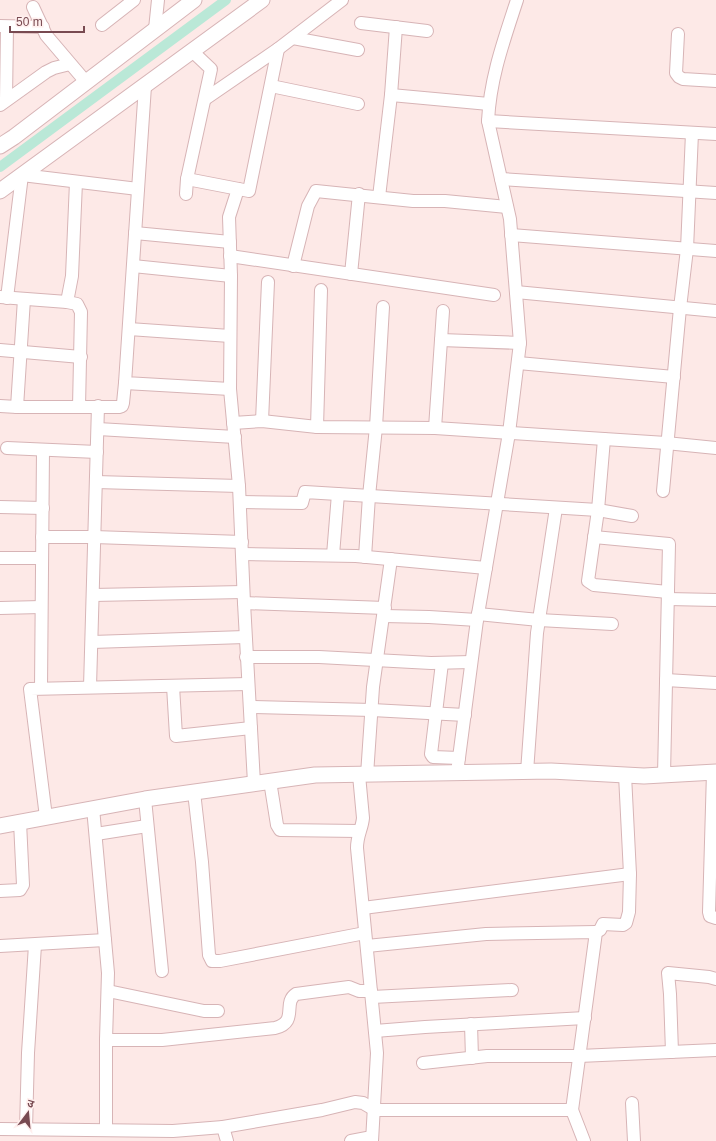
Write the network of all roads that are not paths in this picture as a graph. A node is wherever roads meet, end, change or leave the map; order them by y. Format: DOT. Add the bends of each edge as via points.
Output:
graph roads {
  1 [pos="134,0"];
  2 [pos="158,0"];
  3 [pos="194,0"];
  4 [pos="262,0"];
  5 [pos="342,0"];
  6 [pos="517,0"];
  7 [pos="33,7"];
  8 [pos="361,23"];
  9 [pos="102,25"];
  10 [pos="3,26"];
  11 [pos="396,27"];
  12 [pos="42,28"];
  13 [pos="155,29"];
  14 [pos="427,31"];
  15 [pos="678,34"];
  16 [pos="293,38"];
  17 [pos="278,50"];
  18 [pos="358,50"];
  19 [pos="192,51"];
  20 [pos="70,64"];
  21 [pos="716,81"];
  22 [pos="86,82"];
  23 [pos="144,86"];
  24 [pos="271,86"];
  25 [pos="391,95"];
  26 [pos="205,99"];
  27 [pos="3,103"];
  28 [pos="358,104"];
  29 [pos="489,104"];
  30 [pos="488,121"];
  31 [pos="692,133"];
  32 [pos="716,134"];
  33 [pos="0,146"];
  34 [pos="22,175"];
  35 [pos="187,179"];
  36 [pos="501,179"];
  37 [pos="76,182"];
  38 [pos="138,189"];
  39 [pos="238,189"];
  40 [pos="0,191"];
  41 [pos="690,192"];
  42 [pos="716,193"];
  43 [pos="186,194"];
  44 [pos="358,194"];
  45 [pos="379,197"];
  46 [pos="507,207"];
  47 [pos="135,233"];
  48 [pos="511,235"];
  49 [pos="230,242"];
  50 [pos="688,249"];
  51 [pos="716,251"];
  52 [pos="230,256"];
  53 [pos="133,266"];
  54 [pos="293,266"];
  55 [pos="351,274"];
  56 [pos="231,276"];
  57 [pos="268,282"];
  58 [pos="321,290"];
  59 [pos="516,292"];
  60 [pos="494,295"];
  61 [pos="4,297"];
  62 [pos="24,299"];
  63 [pos="67,302"];
  64 [pos="383,306"];
  65 [pos="680,308"];
  66 [pos="443,311"];
  67 [pos="716,311"];
  68 [pos="129,328"];
  69 [pos="230,336"];
  70 [pos="441,340"];
  71 [pos="520,343"];
  72 [pos="0,350"];
  73 [pos="21,351"];
  74 [pos="81,357"];
  75 [pos="518,363"];
  76 [pos="674,377"];
  77 [pos="125,383"];
  78 [pos="230,389"];
  79 [pos="0,406"];
  80 [pos="98,406"];
  81 [pos="17,407"];
  82 [pos="79,407"];
  83 [pos="262,421"];
  84 [pos="233,423"];
  85 [pos="317,427"];
  86 [pos="376,427"];
  87 [pos="435,428"];
  88 [pos="98,429"];
  89 [pos="509,432"];
  90 [pos="235,437"];
  91 [pos="604,439"];
  92 [pos="666,443"];
  93 [pos="7,448"];
  94 [pos="716,448"];
  95 [pos="43,450"];
  96 [pos="97,452"];
  97 [pos="96,482"];
  98 [pos="239,486"];
  99 [pos="663,491"];
  100 [pos="338,494"];
  101 [pos="369,496"];
  102 [pos="240,502"];
  103 [pos="497,505"];
  104 [pos="0,507"];
  105 [pos="43,508"];
  106 [pos="556,508"];
  107 [pos="598,510"];
  108 [pos="632,516"];
  109 [pos="42,537"];
  110 [pos="94,537"];
  111 [pos="594,537"];
  112 [pos="242,548"];
  113 [pos="333,555"];
  114 [pos="365,557"];
  115 [pos="0,558"];
  116 [pos="42,558"];
  117 [pos="391,559"];
  118 [pos="486,568"];
  119 [pos="93,596"];
  120 [pos="668,596"];
  121 [pos="243,598"];
  122 [pos="716,600"];
  123 [pos="0,608"];
  124 [pos="42,608"];
  125 [pos="384,612"];
  126 [pos="477,617"];
  127 [pos="539,620"];
  128 [pos="612,624"];
  129 [pos="245,637"];
  130 [pos="92,642"];
  131 [pos="246,656"];
  132 [pos="377,660"];
  133 [pos="471,662"];
  134 [pos="442,663"];
  135 [pos="666,680"];
  136 [pos="716,683"];
  137 [pos="248,684"];
  138 [pos="173,686"];
  139 [pos="40,688"];
  140 [pos="90,688"];
  141 [pos="250,707"];
  142 [pos="372,710"];
  143 [pos="435,713"];
  144 [pos="464,715"];
  145 [pos="251,728"];
  146 [pos="459,758"];
  147 [pos="527,772"];
  148 [pos="714,772"];
  149 [pos="457,773"];
  150 [pos="363,775"];
  151 [pos="625,775"];
  152 [pos="664,775"];
  153 [pos="270,781"];
  154 [pos="254,783"];
  155 [pos="194,792"];
  156 [pos="145,799"];
  157 [pos="93,808"];
  158 [pos="46,817"];
  159 [pos="20,822"];
  160 [pos="0,826"];
  161 [pos="147,826"];
  162 [pos="359,831"];
  163 [pos="96,834"];
  164 [pos="713,861"];
  165 [pos="630,874"];
  166 [pos="0,891"];
  167 [pos="363,908"];
  168 [pos="716,918"];
  169 [pos="596,932"];
  170 [pos="365,934"];
  171 [pos="105,940"];
  172 [pos="35,945"];
  173 [pos="0,946"];
  174 [pos="367,946"];
  175 [pos="162,971"];
  176 [pos="716,979"];
  177 [pos="512,990"];
  178 [pos="108,991"];
  179 [pos="372,994"];
  180 [pos="218,1011"];
  181 [pos="585,1018"];
  182 [pos="471,1024"];
  183 [pos="375,1031"];
  184 [pos="106,1040"];
  185 [pos="716,1050"];
  186 [pos="672,1052"];
  187 [pos="579,1056"];
  188 [pos="472,1058"];
  189 [pos="423,1063"];
  190 [pos="632,1103"];
  191 [pos="375,1110"];
  192 [pos="572,1110"];
  193 [pos="223,1127"];
  194 [pos="0,1129"];
  195 [pos="26,1129"];
  196 [pos="114,1134"];
  197 [pos="58,1135"];
  198 [pos="372,1139"];
  199 [pos="227,1141"];
  200 [pos="351,1141"];
  201 [pos="584,1141"];
  202 [pos="634,1141"];
  1 -- 9 [label="street"];
  2 -- 13 [label="street"];
  3 -- 13 [label="street"];
  4 -- 19 [label="street"];
  5 -- 16 [label="street"];
  6 -- 29 [label="street" via="497,60"];
  7 -- 12 [label="street"];
  8 -- 11 [label="street"];
  10 -- 12 [label="street"];
  10 -- 27 [label="street"];
  11 -- 14 [label="street"];
  11 -- 25 [label="street"];
  12 -- 20 [label="street"];
  13 -- 22 [label="street"];
  15 -- 21 [label="street" via="677,76 683,79"];
  16 -- 17 [label="street"];
  16 -- 18 [label="street"];
  17 -- 24 [label="street"];
  17 -- 26 [label="street"];
  19 -- 23 [label="street"];
  19 -- 26 [label="street" via="211,69"];
  20 -- 22 [label="street"];
  20 -- 27 [label="street" via="46,72"];
  22 -- 33 [label="street"];
  23 -- 34 [label="street"];
  23 -- 38 [label="street"];
  24 -- 28 [label="street"];
  24 -- 39 [label="street" via="249,191"];
  25 -- 29 [label="street"];
  25 -- 45 [label="street"];
  26 -- 35 [label="street"];
  29 -- 30 [label="street"];
  30 -- 31 [label="street"];
  30 -- 36 [label="street"];
  31 -- 32 [label="street"];
  31 -- 41 [label="street"];
  34 -- 37 [label="street"];
  34 -- 40 [label="street"];
  34 -- 61 [label="street"];
  35 -- 39 [label="street"];
  35 -- 43 [label="street"];
  36 -- 41 [label="street"];
  36 -- 46 [label="street"];
  37 -- 38 [label="street"];
  37 -- 63 [label="street" via="72,276"];
  38 -- 47 [label="street"];
  39 -- 49 [label="street" via="229,216"];
  41 -- 42 [label="street"];
  41 -- 50 [label="street"];
  44 -- 45 [label="street"];
  44 -- 54 [label="street" via="316,191 308,206"];
  44 -- 55 [label="street"];
  45 -- 46 [label="street"];
  46 -- 48 [label="street"];
  47 -- 49 [label="street"];
  47 -- 53 [label="street"];
  48 -- 50 [label="street"];
  48 -- 59 [label="street"];
  49 -- 52 [label="street"];
  50 -- 51 [label="street"];
  50 -- 65 [label="street"];
  52 -- 54 [label="street"];
  52 -- 56 [label="street"];
  53 -- 56 [label="street"];
  53 -- 68 [label="street"];
  54 -- 55 [label="street"];
  55 -- 60 [label="street"];
  56 -- 69 [label="street"];
  57 -- 83 [label="street"];
  58 -- 85 [label="street"];
  59 -- 65 [label="street"];
  59 -- 71 [label="street"];
  61 -- 62 [label="street"];
  62 -- 63 [label="street"];
  62 -- 73 [label="street"];
  63 -- 74 [label="street" via="77,304 81,312"];
  64 -- 86 [label="street"];
  65 -- 67 [label="street"];
  65 -- 76 [label="street"];
  66 -- 70 [label="street"];
  68 -- 69 [label="street"];
  68 -- 77 [label="street"];
  69 -- 78 [label="street"];
  70 -- 71 [label="street"];
  70 -- 87 [label="street"];
  71 -- 75 [label="street"];
  72 -- 73 [label="street"];
  73 -- 74 [label="street"];
  73 -- 81 [label="street"];
  74 -- 82 [label="street"];
  75 -- 76 [label="street"];
  75 -- 89 [label="street"];
  76 -- 92 [label="street"];
  77 -- 78 [label="street"];
  77 -- 80 [label="street" via="122,406"];
  78 -- 84 [label="street"];
  79 -- 81 [label="street"];
  80 -- 82 [label="street"];
  80 -- 88 [label="street"];
  81 -- 82 [label="street"];
  83 -- 84 [label="street"];
  83 -- 85 [label="street"];
  84 -- 90 [label="street"];
  85 -- 86 [label="street"];
  86 -- 87 [label="street"];
  86 -- 101 [label="street"];
  87 -- 89 [label="street"];
  88 -- 90 [label="street"];
  88 -- 96 [label="street"];
  89 -- 91 [label="street"];
  89 -- 103 [label="street"];
  90 -- 98 [label="street"];
  91 -- 92 [label="street"];
  91 -- 107 [label="street"];
  92 -- 94 [label="street"];
  92 -- 99 [label="street"];
  93 -- 95 [label="street"];
  95 -- 96 [label="street"];
  95 -- 105 [label="street"];
  96 -- 97 [label="street"];
  97 -- 98 [label="street"];
  97 -- 110 [label="street"];
  98 -- 102 [label="street"];
  100 -- 101 [label="street"];
  100 -- 102 [label="street" via="305,492 302,503"];
  100 -- 113 [label="street"];
  101 -- 103 [label="street"];
  101 -- 114 [label="street"];
  102 -- 112 [label="street"];
  103 -- 106 [label="street"];
  103 -- 118 [label="street"];
  104 -- 105 [label="street"];
  105 -- 109 [label="street"];
  106 -- 107 [label="street"];
  106 -- 127 [label="street"];
  107 -- 108 [label="street"];
  107 -- 111 [label="street"];
  109 -- 110 [label="street"];
  109 -- 116 [label="street"];
  110 -- 112 [label="street"];
  110 -- 119 [label="street"];
  111 -- 120 [label="street" via="588,577 590,584"];
  111 -- 120 [label="street" via="669,544"];
  112 -- 113 [label="street"];
  112 -- 121 [label="street"];
  113 -- 114 [label="street"];
  114 -- 117 [label="street"];
  115 -- 116 [label="street"];
  116 -- 124 [label="street"];
  117 -- 118 [label="street"];
  117 -- 125 [label="street"];
  118 -- 126 [label="street"];
  119 -- 121 [label="street"];
  119 -- 130 [label="street"];
  120 -- 122 [label="street"];
  120 -- 135 [label="street"];
  121 -- 125 [label="street"];
  121 -- 129 [label="street"];
  123 -- 124 [label="street"];
  124 -- 139 [label="street"];
  125 -- 126 [label="street" via="429,617"];
  125 -- 132 [label="street"];
  126 -- 127 [label="street"];
  126 -- 133 [label="street"];
  127 -- 128 [label="street"];
  127 -- 147 [label="street"];
  129 -- 130 [label="street"];
  129 -- 131 [label="street"];
  130 -- 140 [label="street"];
  131 -- 132 [label="street"];
  131 -- 137 [label="street"];
  132 -- 134 [label="street"];
  132 -- 142 [label="street"];
  133 -- 134 [label="street"];
  133 -- 144 [label="street"];
  134 -- 143 [label="street"];
  135 -- 136 [label="street"];
  135 -- 152 [label="street"];
  137 -- 138 [label="street"];
  137 -- 141 [label="street"];
  138 -- 140 [label="street"];
  138 -- 145 [label="street" via="176,736"];
  139 -- 140 [label="street"];
  139 -- 158 [label="street" via="30,689"];
  141 -- 142 [label="street"];
  141 -- 145 [label="street"];
  142 -- 143 [label="street"];
  142 -- 150 [label="street"];
  143 -- 144 [label="street"];
  143 -- 146 [label="street" via="432,756"];
  144 -- 146 [label="street"];
  145 -- 154 [label="street"];
  146 -- 149 [label="street"];
  147 -- 149 [label="street"];
  147 -- 151 [label="street"];
  148 -- 152 [label="street"];
  148 -- 164 [label="street"];
  149 -- 150 [label="street"];
  150 -- 153 [label="street" via="316,775"];
  150 -- 162 [label="street" via="363,818"];
  151 -- 152 [label="street"];
  151 -- 165 [label="street"];
  153 -- 154 [label="street"];
  153 -- 162 [label="street" via="280,830"];
  154 -- 155 [label="street"];
  155 -- 156 [label="street"];
  155 -- 170 [label="street" via="209,955 212,961"];
  156 -- 157 [label="street"];
  156 -- 161 [label="street"];
  157 -- 158 [label="street"];
  157 -- 163 [label="street"];
  158 -- 159 [label="street"];
  159 -- 160 [label="street"];
  159 -- 166 [label="street" via="23,885 17,891"];
  161 -- 163 [label="street"];
  161 -- 175 [label="street"];
  162 -- 167 [label="street" via="357,848"];
  163 -- 171 [label="street"];
  164 -- 168 [label="street" via="709,912 710,916"];
  165 -- 167 [label="street"];
  165 -- 169 [label="street" via="629,912 626,923 603,924"];
  167 -- 170 [label="street"];
  169 -- 174 [label="street" via="486,934"];
  169 -- 181 [label="street"];
  170 -- 174 [label="street"];
  171 -- 172 [label="street"];
  171 -- 178 [label="street"];
  172 -- 173 [label="street"];
  172 -- 195 [label="street"];
  174 -- 179 [label="street"];
  176 -- 186 [label="street" via="668,973"];
  177 -- 179 [label="street"];
  178 -- 180 [label="street" via="204,1011"];
  178 -- 184 [label="street"];
  179 -- 183 [label="street"];
  179 -- 184 [label="street" via="349,987 296,994 291,1000 289,1019 286,1024 276,1028 162,1040"];
  181 -- 182 [label="street"];
  181 -- 187 [label="street"];
  182 -- 183 [label="street"];
  182 -- 188 [label="street"];
  183 -- 191 [label="street"];
  184 -- 196 [label="street"];
  185 -- 186 [label="street"];
  186 -- 187 [label="street"];
  187 -- 188 [label="street"];
  187 -- 192 [label="street"];
  188 -- 189 [label="street"];
  190 -- 202 [label="street"];
  191 -- 192 [label="street"];
  191 -- 193 [label="street" via="355,1102"];
  191 -- 198 [label="street"];
  192 -- 201 [label="street"];
  193 -- 196 [label="street"];
  193 -- 199 [label="street"];
  194 -- 195 [label="street"];
  195 -- 197 [label="street"];
  196 -- 197 [label="street"];
  198 -- 200 [label="street"];
}
